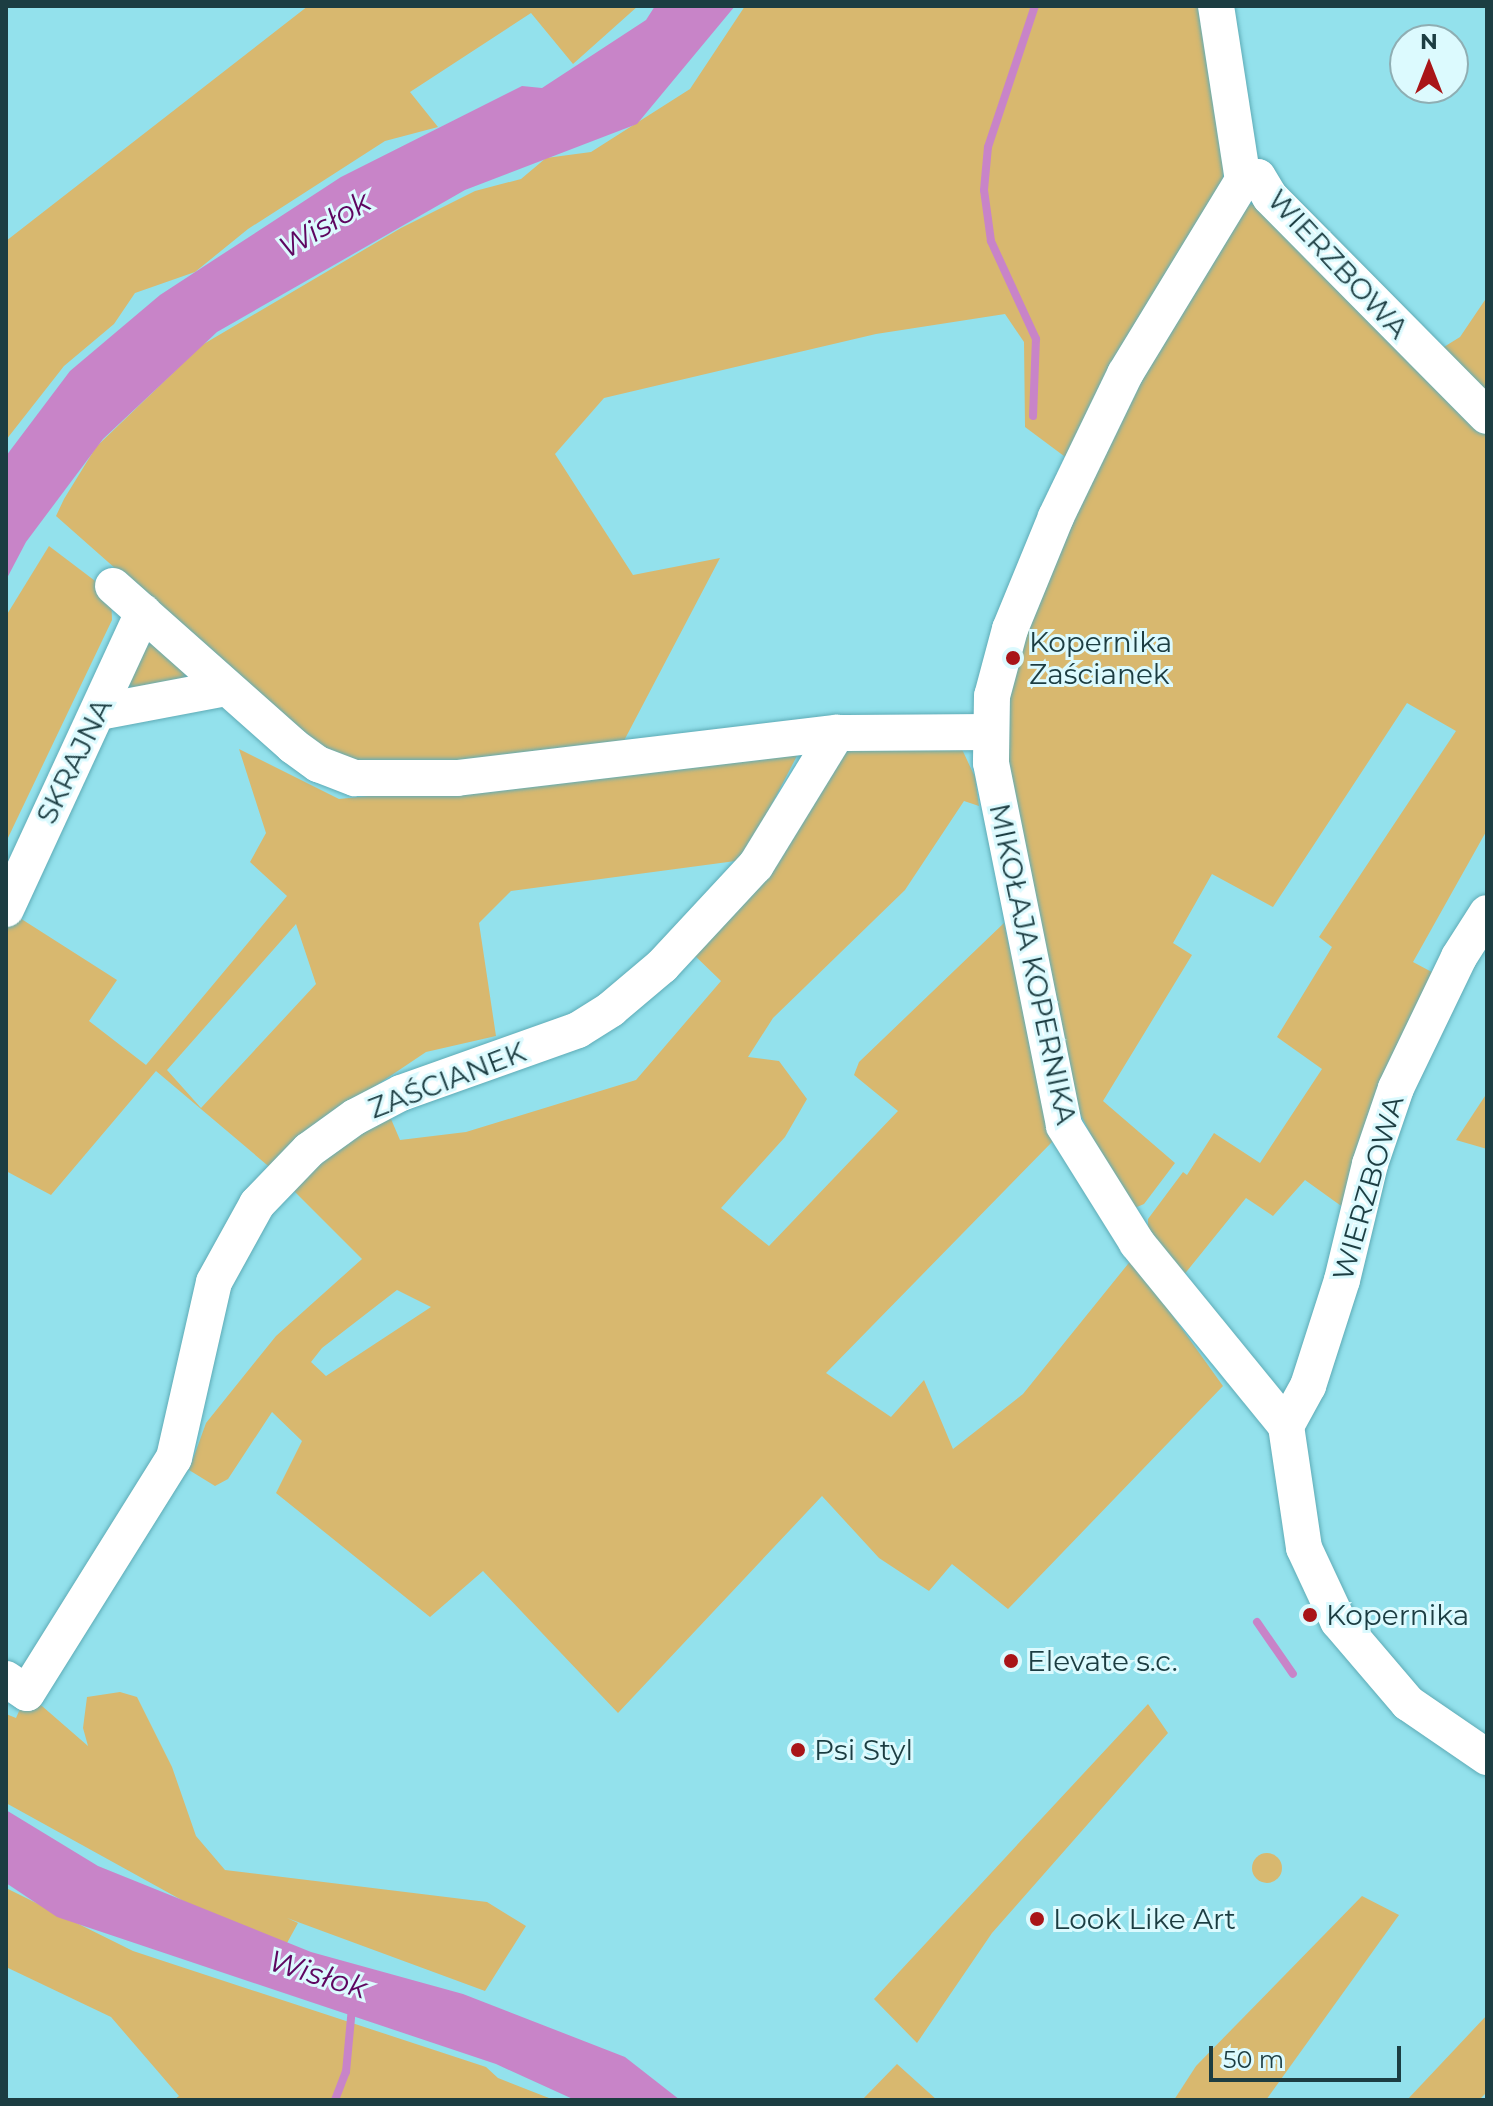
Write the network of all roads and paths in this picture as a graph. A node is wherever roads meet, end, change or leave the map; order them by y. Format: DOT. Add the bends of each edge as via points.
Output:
graph roads {
  1 [pos="1216,6"];
  2 [pos="1243,180"];
  3 [pos="1487,416"];
  4 [pos="113,586"];
  5 [pos="143,612"];
  6 [pos="226,688"];
  7 [pos="99,712"];
  8 [pos="988,732"];
  9 [pos="837,733"];
  10 [pos="6,909"];
  11 [pos="1487,913"];
  12 [pos="1286,1426"];
  13 [pos="17,1686"];
  14 [pos="1487,1757"];
  1 -- 2 [label="street, WIERZBOWA"];
  2 -- 3 [label="street, WIERZBOWA" via="1258,177 1270,197"];
  2 -- 8 [label="street, MIKOŁAJA KOPERNIKA" via="1125,374 1056,517 1010,629"];
  4 -- 5 [label="street"];
  5 -- 6 [label="street"];
  5 -- 7 [label="street, SKRAJNA"];
  6 -- 7 [label="street"];
  6 -- 9 [label="street" via="318,764 368,780 457,778"];
  7 -- 10 [label="street, SKRAJNA"];
  8 -- 9 [label="street"];
  8 -- 12 [label="street, MIKOŁAJA KOPERNIKA" via="1064,1126 1137,1243"];
  9 -- 13 [label="street, ZAŚCIANEK" via="756,865 662,966 611,1009 578,1030 401,1093 355,1117 309,1150 257,1204 214,1282 174,1458"];
  11 -- 12 [label="street, WIERZBOWA" via="1459,957 1396,1088 1308,1386"];
  12 -- 14 [label="street" via="1304,1548 1338,1621 1408,1703"];
}
